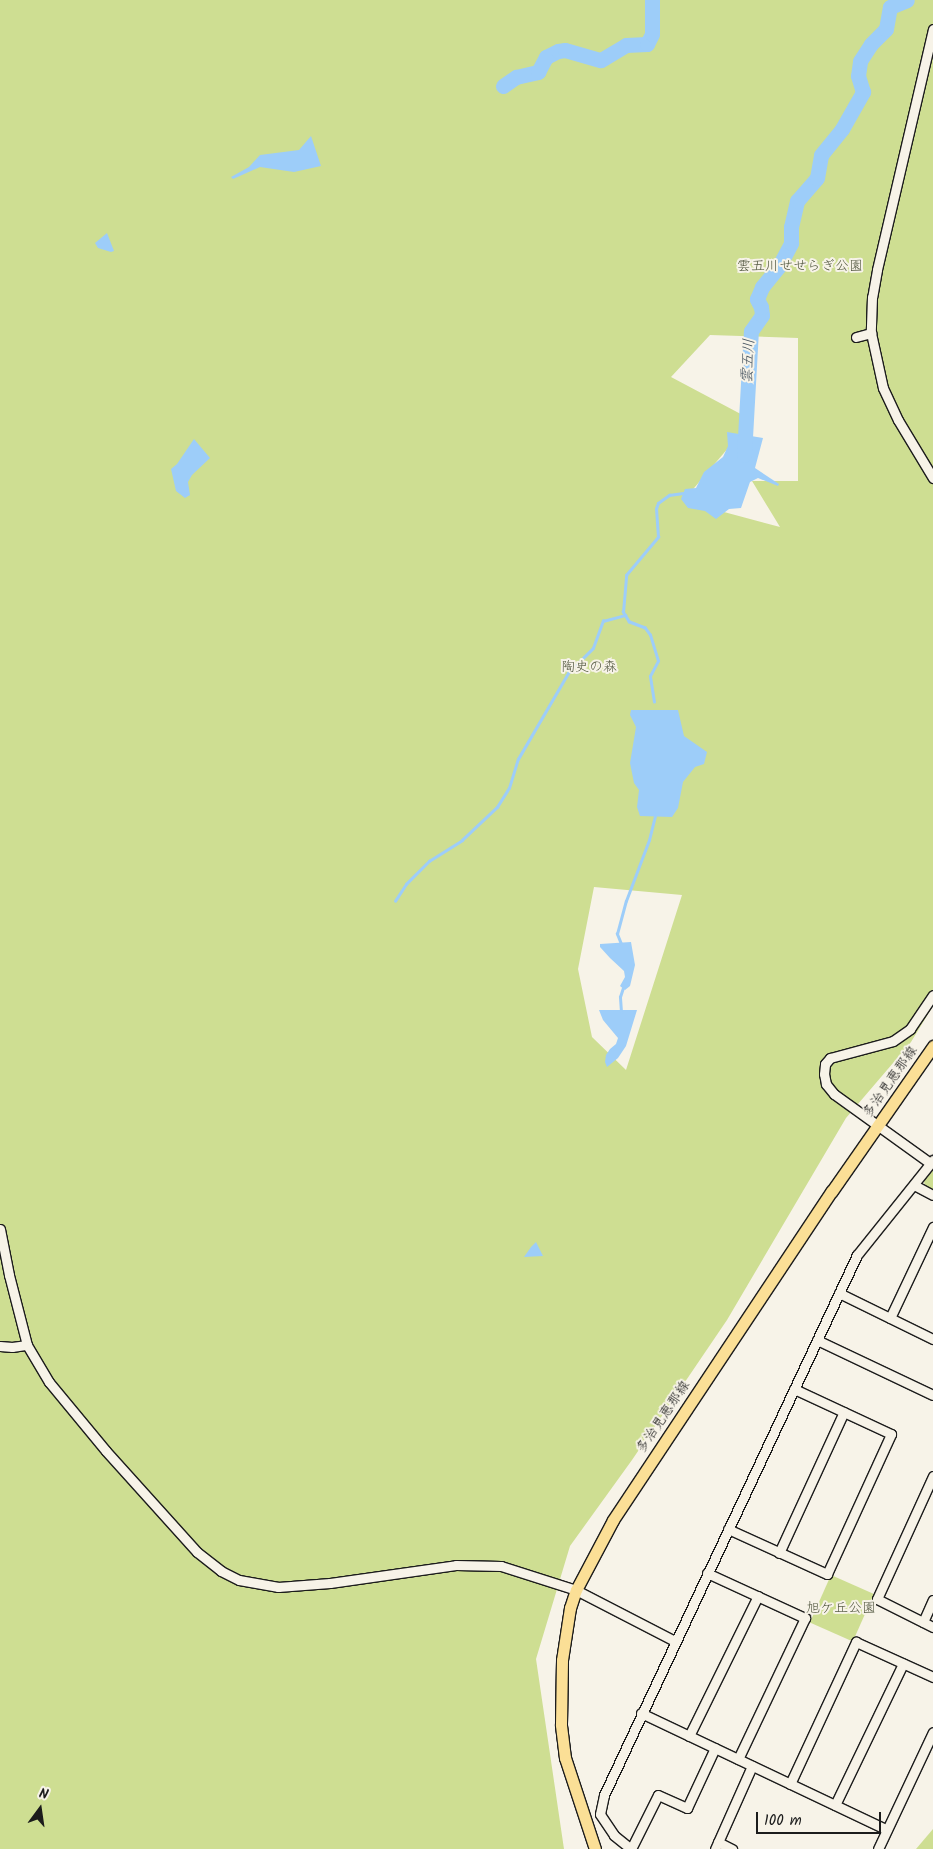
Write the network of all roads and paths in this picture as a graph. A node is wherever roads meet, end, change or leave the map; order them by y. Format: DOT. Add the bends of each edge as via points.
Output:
graph roads {
  1 [pos="933,29"];
  2 [pos="871,332"];
  3 [pos="856,337"];
  4 [pos="933,478"];
  5 [pos="933,995"];
  6 [pos="933,1046"];
  7 [pos="878,1126"];
  8 [pos="932,1161"];
  9 [pos="914,1184"];
  10 [pos="933,1195"];
  11 [pos="933,1226"];
  12 [pos="0,1229"];
  13 [pos="839,1293"];
  14 [pos="890,1318"];
  15 [pos="933,1339"];
  16 [pos="817,1340"];
  17 [pos="27,1345"];
  18 [pos="0,1346"];
  19 [pos="794,1389"];
  20 [pos="933,1394"];
  21 [pos="844,1412"];
  22 [pos="933,1476"];
  23 [pos="728,1529"];
  24 [pos="779,1553"];
  25 [pos="707,1573"];
  26 [pos="576,1590"];
  27 [pos="758,1596"];
  28 [pos="933,1600"];
  29 [pos="923,1622"];
  30 [pos="933,1627"];
  31 [pos="676,1641"];
  32 [pos="903,1664"];
  33 [pos="933,1677"];
  34 [pos="641,1713"];
  35 [pos="933,1732"];
  36 [pos="689,1736"];
  37 [pos="715,1748"];
  38 [pos="738,1759"];
  39 [pos="752,1766"];
  40 [pos="790,1784"];
  41 [pos="835,1805"];
  42 [pos="887,1830"];
  43 [pos="716,1846"];
  44 [pos="595,1849"];
  45 [pos="631,1849"];
  46 [pos="732,1849"];
  47 [pos="878,1849"];
  1 -- 2 [label="street" via="877,270"];
  2 -- 3 [label="street"];
  2 -- 4 [label="street" via="883,388"];
  5 -- 7 [label="street" via="910,1029 893,1042 830,1058 825,1064 824,1074 830,1089"];
  6 -- 7 [label="main road, 多治見恵那線"];
  7 -- 8 [label="street"];
  7 -- 26 [label="main road, 多治見恵那線" via="613,1520"];
  8 -- 9 [label="street"];
  9 -- 10 [label="street"];
  9 -- 13 [label="street" via="857,1255"];
  11 -- 14 [label="street"];
  12 -- 17 [label="street"];
  13 -- 14 [label="street"];
  13 -- 16 [label="street"];
  14 -- 15 [label="street"];
  16 -- 19 [label="street"];
  16 -- 20 [label="street"];
  17 -- 18 [label="street"];
  17 -- 26 [label="street" via="67,1405 197,1552 221,1572 239,1580 278,1587 479,1564 501,1566"];
  19 -- 21 [label="street"];
  19 -- 23 [label="street"];
  21 -- 24 [label="street"];
  21 -- 24 [label="street" via="891,1434 827,1574"];
  22 -- 29 [label="street" via="876,1599"];
  23 -- 24 [label="street"];
  23 -- 25 [label="street"];
  25 -- 27 [label="street"];
  25 -- 31 [label="street"];
  26 -- 31 [label="street"];
  26 -- 44 [label="main road, 多治見恵那線" via="562,1660 562,1724 565,1758"];
  27 -- 36 [label="street"];
  27 -- 38 [label="street" via="805,1618"];
  28 -- 29 [label="street"];
  29 -- 30 [label="street"];
  31 -- 34 [label="street"];
  32 -- 33 [label="street"];
  32 -- 40 [label="street" via="856,1642"];
  32 -- 41 [label="street"];
  34 -- 36 [label="street"];
  34 -- 45 [label="street" via="601,1804 600,1814 614,1835"];
  35 -- 42 [label="street"];
  36 -- 37 [label="street"];
  37 -- 38 [label="street"];
  37 -- 45 [label="street" via="687,1808 658,1795"];
  38 -- 39 [label="street"];
  39 -- 40 [label="street"];
  39 -- 43 [label="street"];
  40 -- 41 [label="street"];
  41 -- 42 [label="street"];
  42 -- 47 [label="street"];
  43 -- 46 [label="street"];
}
